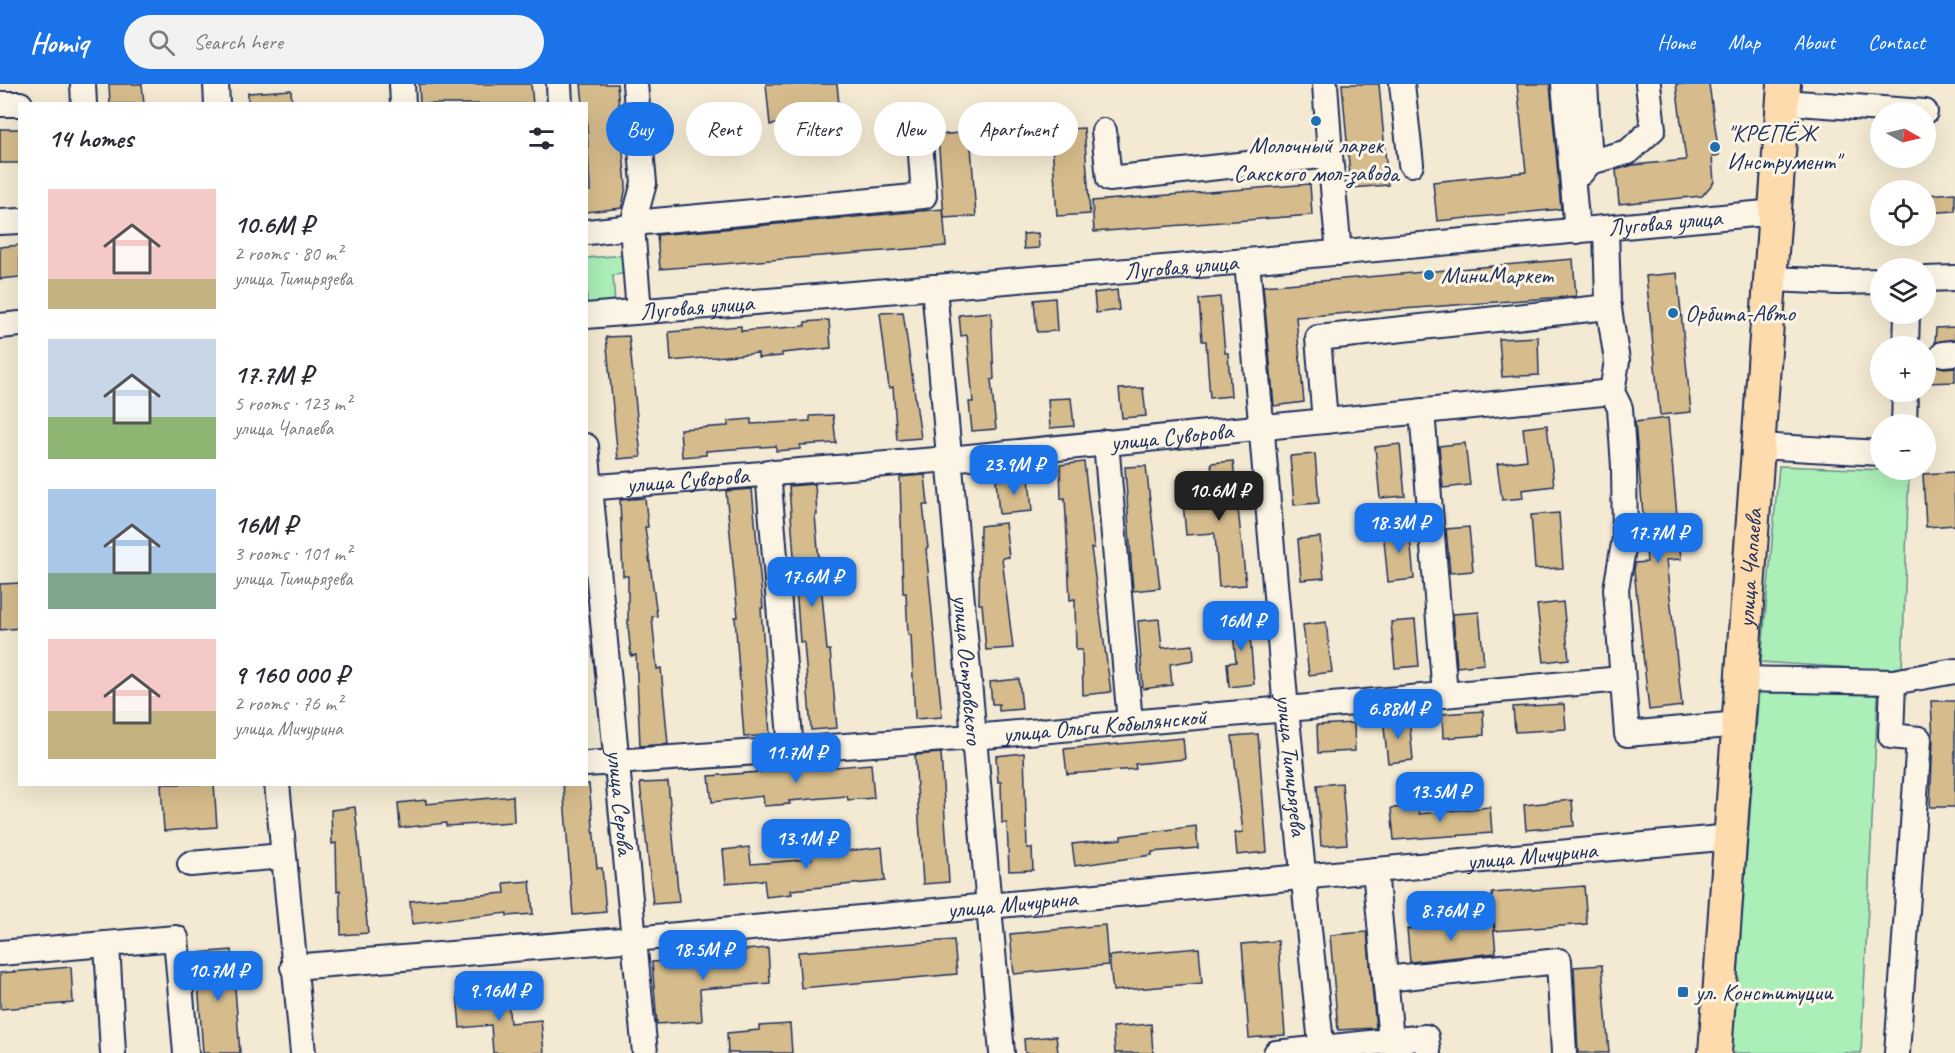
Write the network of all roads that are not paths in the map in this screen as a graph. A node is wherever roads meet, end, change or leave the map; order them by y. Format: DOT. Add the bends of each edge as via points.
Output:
graph roads {
  1 [pos="83,84"];
  2 [pos="216,84"];
  3 [pos="402,84"];
  4 [pos="559,84"];
  5 [pos="635,84"];
  6 [pos="1325,84"];
  7 [pos="1402,84"];
  8 [pos="1564,84"];
  9 [pos="1585,84"];
  10 [pos="1648,84"];
  11 [pos="1784,93"];
  12 [pos="84,102"];
  13 [pos="217,102"];
  14 [pos="404,102"];
  15 [pos="560,102"];
  16 [pos="0,104"];
  17 [pos="18,104"];
  18 [pos="1870,105"];
  19 [pos="1104,131"];
  20 [pos="1330,155"];
  21 [pos="921,156"];
  22 [pos="1590,162"];
  23 [pos="1411,164"];
  24 [pos="1573,179"];
  25 [pos="1776,212"];
  26 [pos="18,221"];
  27 [pos="0,222"];
  28 [pos="632,226"];
  29 [pos="1606,228"];
  30 [pos="1577,231"];
  31 [pos="588,232"];
  32 [pos="1339,253"];
  33 [pos="1247,261"];
  34 [pos="1955,278"];
  35 [pos="1772,279"];
  36 [pos="1936,279"];
  37 [pos="1870,281"];
  38 [pos="934,288"];
  39 [pos="1609,307"];
  40 [pos="639,311"];
  41 [pos="588,316"];
  42 [pos="18,324"];
  43 [pos="0,326"];
  44 [pos="1612,392"];
  45 [pos="1422,411"];
  46 [pos="1325,421"];
  47 [pos="1261,427"];
  48 [pos="1106,442"];
  49 [pos="1759,446"];
  50 [pos="1870,452"];
  51 [pos="948,459"];
  52 [pos="768,472"];
  53 [pos="588,487"];
  54 [pos="1955,671"];
  55 [pos="1622,679"];
  56 [pos="1742,679"];
  57 [pos="1893,682"];
  58 [pos="1445,695"];
  59 [pos="1286,710"];
  60 [pos="1130,723"];
  61 [pos="1739,724"];
  62 [pos="973,737"];
  63 [pos="791,750"];
  64 [pos="617,762"];
  65 [pos="588,764"];
  66 [pos="277,786"];
  67 [pos="1731,837"];
  68 [pos="283,856"];
  69 [pos="190,864"];
  70 [pos="1375,870"];
  71 [pos="1304,877"];
  72 [pos="989,906"];
  73 [pos="634,939"];
  74 [pos="107,944"];
  75 [pos="0,953"];
  76 [pos="293,967"];
  77 [pos="1385,979"];
  78 [pos="1391,1041"];
  79 [pos="1321,1051"];
  80 [pos="113,1053"];
  81 [pos="186,1053"];
  82 [pos="303,1053"];
  83 [pos="645,1053"];
  84 [pos="1002,1053"];
  85 [pos="1276,1053"];
  86 [pos="1428,1053"];
  87 [pos="1564,1053"];
  88 [pos="1715,1053"];
  89 [pos="1898,1053"];
  1 -- 12 [label="street"];
  2 -- 13 [label="street"];
  3 -- 14 [label="street"];
  4 -- 15 [label="street"];
  5 -- 28 [label="street" via="644,183"];
  6 -- 20 [label="street"];
  7 -- 23 [label="street"];
  8 -- 24 [label="street"];
  9 -- 22 [label="street"];
  10 -- 22 [label="street" via="1653,129 1628,152"];
  11 -- 18 [label="street"];
  11 -- 25 [label="main road, улица Чапаева"];
  16 -- 17 [label="street"];
  19 -- 20 [label="street" via="1109,179"];
  20 -- 32 [label="street"];
  21 -- 28 [label="street" via="924,196"];
  22 -- 24 [label="street"];
  24 -- 30 [label="street"];
  25 -- 29 [label="street, Луговая улица"];
  25 -- 35 [label="main road, улица Чапаева"];
  26 -- 27 [label="street"];
  28 -- 31 [label="street"];
  28 -- 40 [label="street"];
  29 -- 30 [label="street, Луговая улица"];
  29 -- 39 [label="street"];
  30 -- 32 [label="street, Луговая улица"];
  32 -- 33 [label="street, Луговая улица"];
  33 -- 38 [label="street, Луговая улица"];
  33 -- 47 [label="street, улица Тимирязева"];
  34 -- 36 [label="street"];
  35 -- 37 [label="street"];
  35 -- 49 [label="main road, улица Чапаева"];
  38 -- 40 [label="street, Луговая улица"];
  38 -- 51 [label="street, улица Островского"];
  39 -- 44 [label="street" via="1617,361"];
  39 -- 46 [label="street" via="1318,338"];
  40 -- 41 [label="street, Луговая улица"];
  42 -- 43 [label="street"];
  44 -- 45 [label="street, улица Суворова"];
  44 -- 55 [label="street" via="1620,408 1624,467 1624,538 1616,589"];
  45 -- 46 [label="street, улица Суворова"];
  45 -- 58 [label="street"];
  46 -- 47 [label="street, улица Суворова"];
  47 -- 48 [label="street, улица Суворова"];
  47 -- 59 [label="street, улица Тимирязева"];
  48 -- 51 [label="street, улица Суворова"];
  48 -- 60 [label="street"];
  49 -- 50 [label="street"];
  49 -- 56 [label="main road, улица Чапаева"];
  51 -- 52 [label="street, улица Суворова"];
  51 -- 62 [label="street, улица Островского"];
  52 -- 53 [label="street, улица Суворова"];
  52 -- 63 [label="street"];
  53 -- 64 [label="street, улица Серова"];
  54 -- 57 [label="street"];
  55 -- 58 [label="street, улица Ольги Кобылянской"];
  55 -- 61 [label="street" via="1627,734"];
  56 -- 57 [label="street"];
  56 -- 61 [label="main road, улица Чапаева"];
  57 -- 89 [label="street" via="1891,736 1919,739"];
  58 -- 59 [label="street, улица Ольги Кобылянской"];
  59 -- 60 [label="street, улица Ольги Кобылянской"];
  59 -- 71 [label="street, улица Тимирязева"];
  60 -- 62 [label="street, улица Ольги Кобылянской"];
  61 -- 67 [label="main road, улица Чапаева"];
  62 -- 63 [label="street, улица Ольги Кобылянской"];
  62 -- 72 [label="street, улица Островского"];
  63 -- 64 [label="street, улица Ольги Кобылянской"];
  64 -- 65 [label="street, улица Ольги Кобылянской"];
  64 -- 73 [label="street, улица Серова"];
  66 -- 68 [label="street"];
  67 -- 70 [label="street, улица Мичурина"];
  67 -- 88 [label="main road, улица Чапаева"];
  68 -- 69 [label="street"];
  68 -- 76 [label="street"];
  70 -- 71 [label="street, улица Мичурина"];
  70 -- 77 [label="street"];
  71 -- 72 [label="street, улица Мичурина"];
  71 -- 79 [label="street, улица Тимирязева"];
  72 -- 73 [label="street, улица Мичурина"];
  72 -- 84 [label="street, улица Островского"];
  73 -- 76 [label="street, улица Мичурина"];
  73 -- 83 [label="street, улица Серова"];
  74 -- 75 [label="street"];
  74 -- 80 [label="street"];
  74 -- 81 [label="street" via="176,938"];
  76 -- 82 [label="street"];
  77 -- 78 [label="street"];
  77 -- 87 [label="street" via="1559,960"];
  78 -- 79 [label="street"];
  78 -- 86 [label="street" via="1426,1037"];
  79 -- 85 [label="street"];
}
